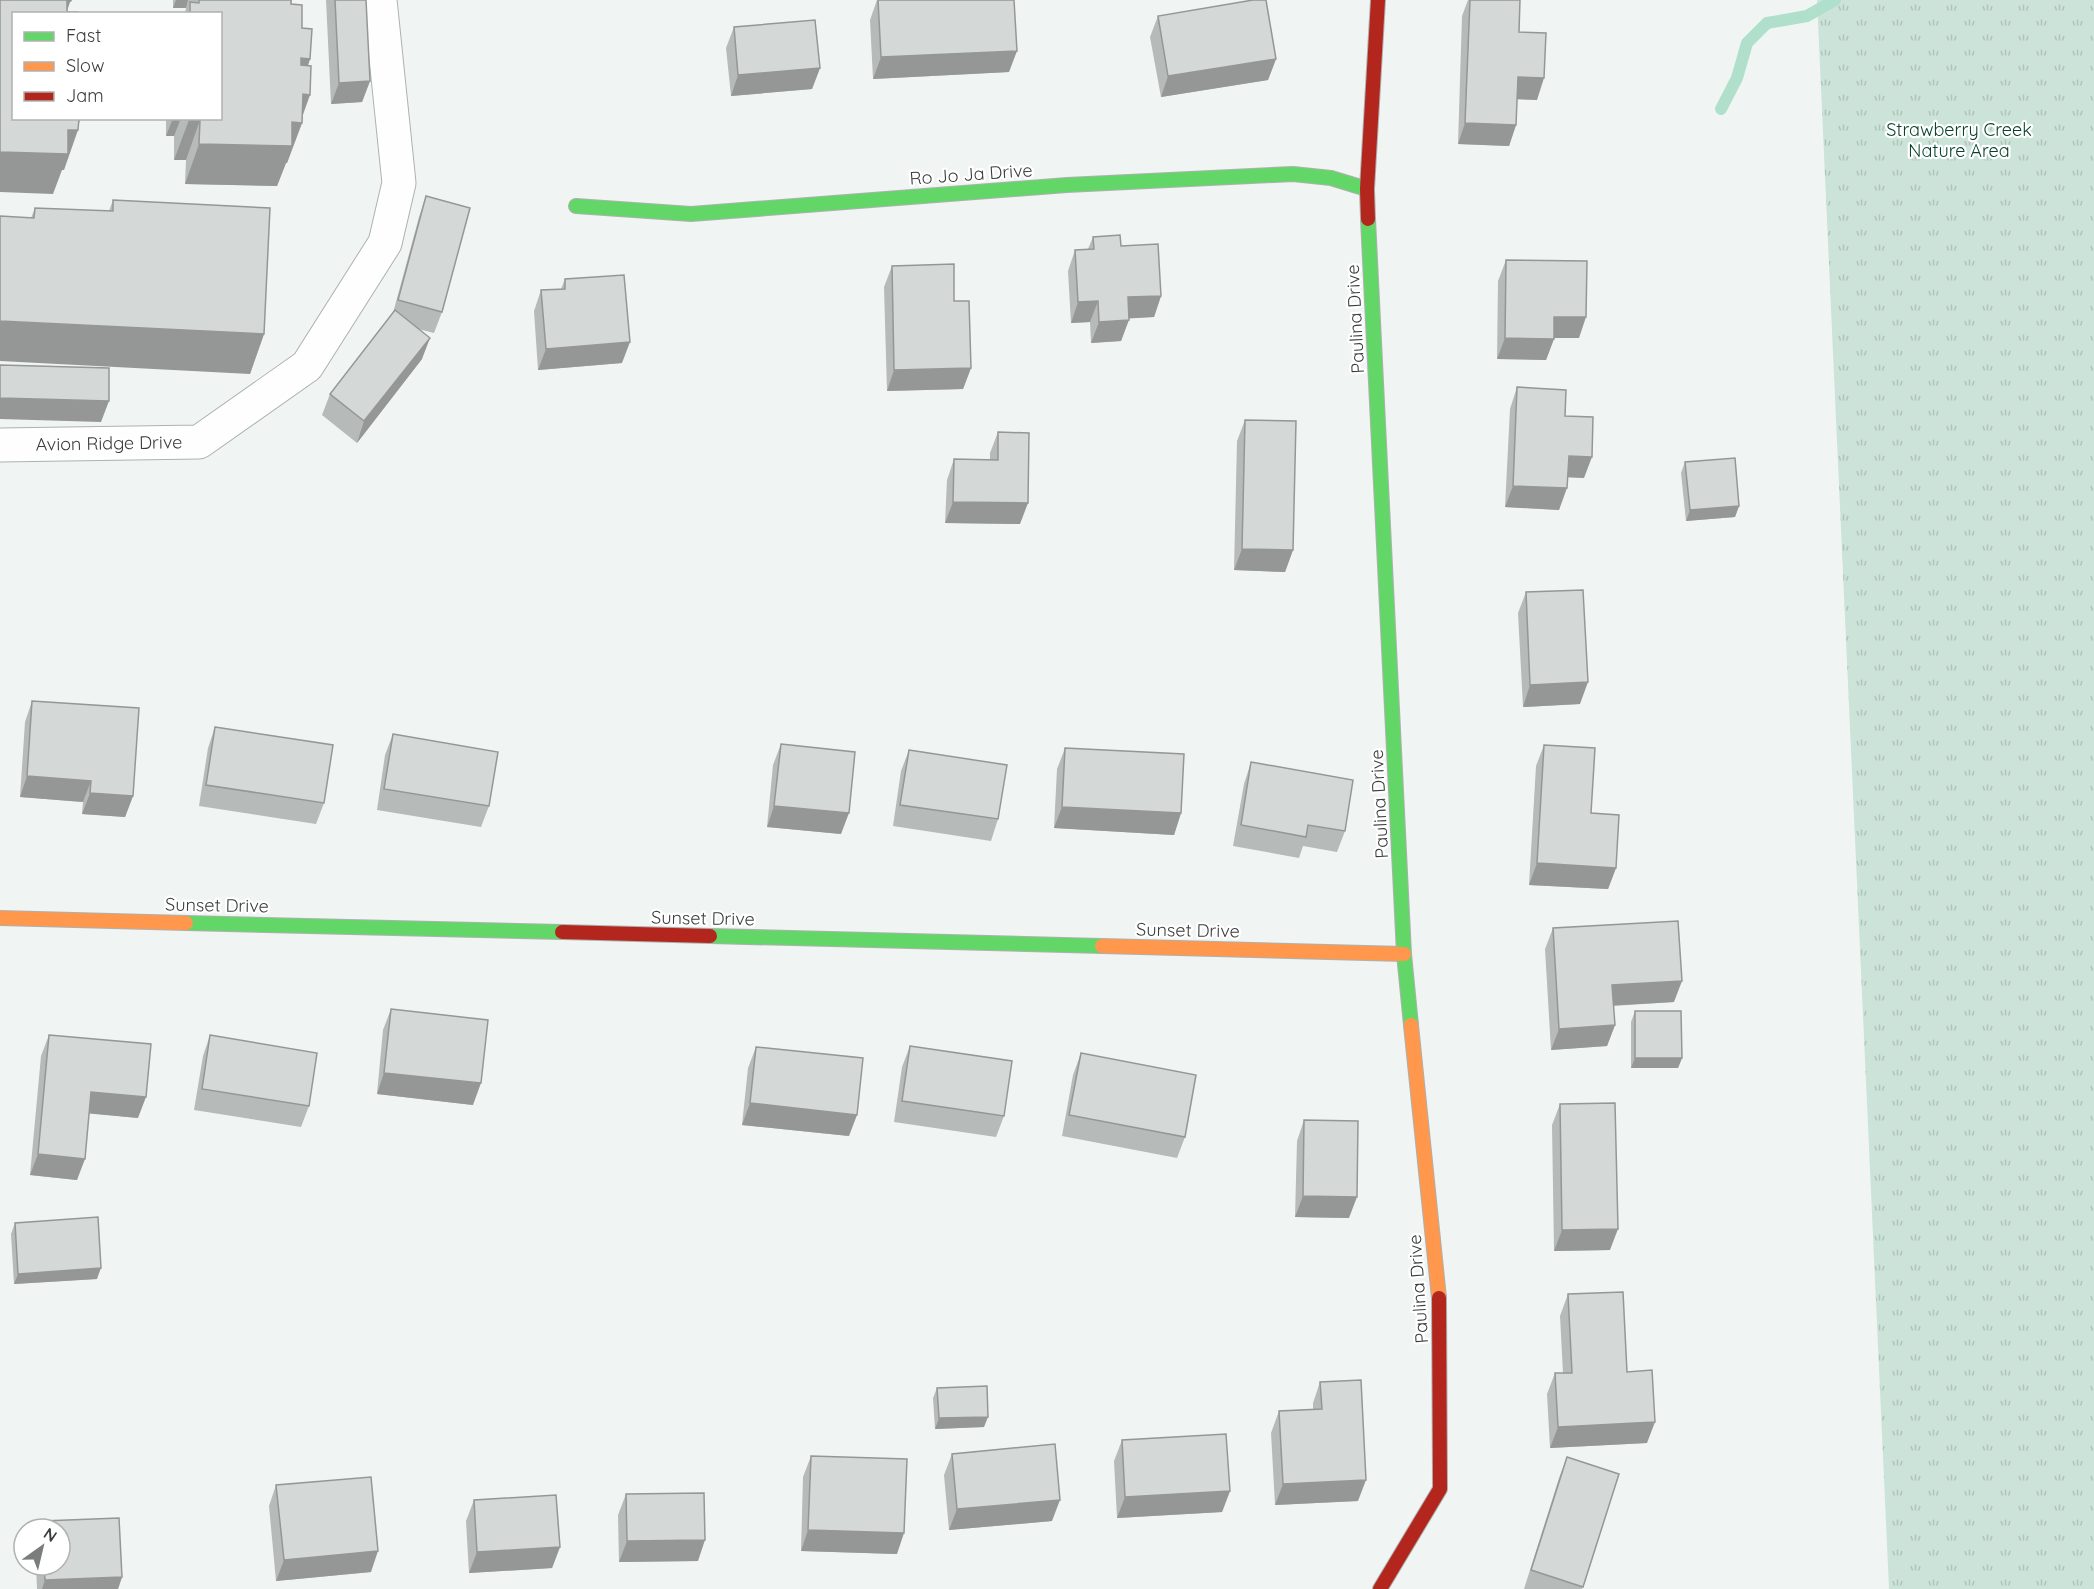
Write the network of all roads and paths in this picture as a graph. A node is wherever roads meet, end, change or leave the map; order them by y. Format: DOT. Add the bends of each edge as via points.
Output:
graph roads {
  1 [pos="380,0"];
  2 [pos="1378,0"];
  3 [pos="1367,189"];
  4 [pos="576,206"];
  5 [pos="0,445"];
  6 [pos="0,918"];
  7 [pos="1404,954"];
  8 [pos="1380,1589"];
  1 -- 5 [label="street, Avion Ridge Drive" via="399,183 385,243 307,366 199,442"];
  2 -- 3 [label="street, Paulina Drive"];
  3 -- 4 [label="street, Ro Jo Ja Drive" via="1330,178 1293,174 1067,185 691,214"];
  3 -- 7 [label="street, Paulina Drive"];
  6 -- 7 [label="street, Sunset Drive"];
  7 -- 8 [label="street, Paulina Drive" via="1441,1319 1440,1490"];
}
